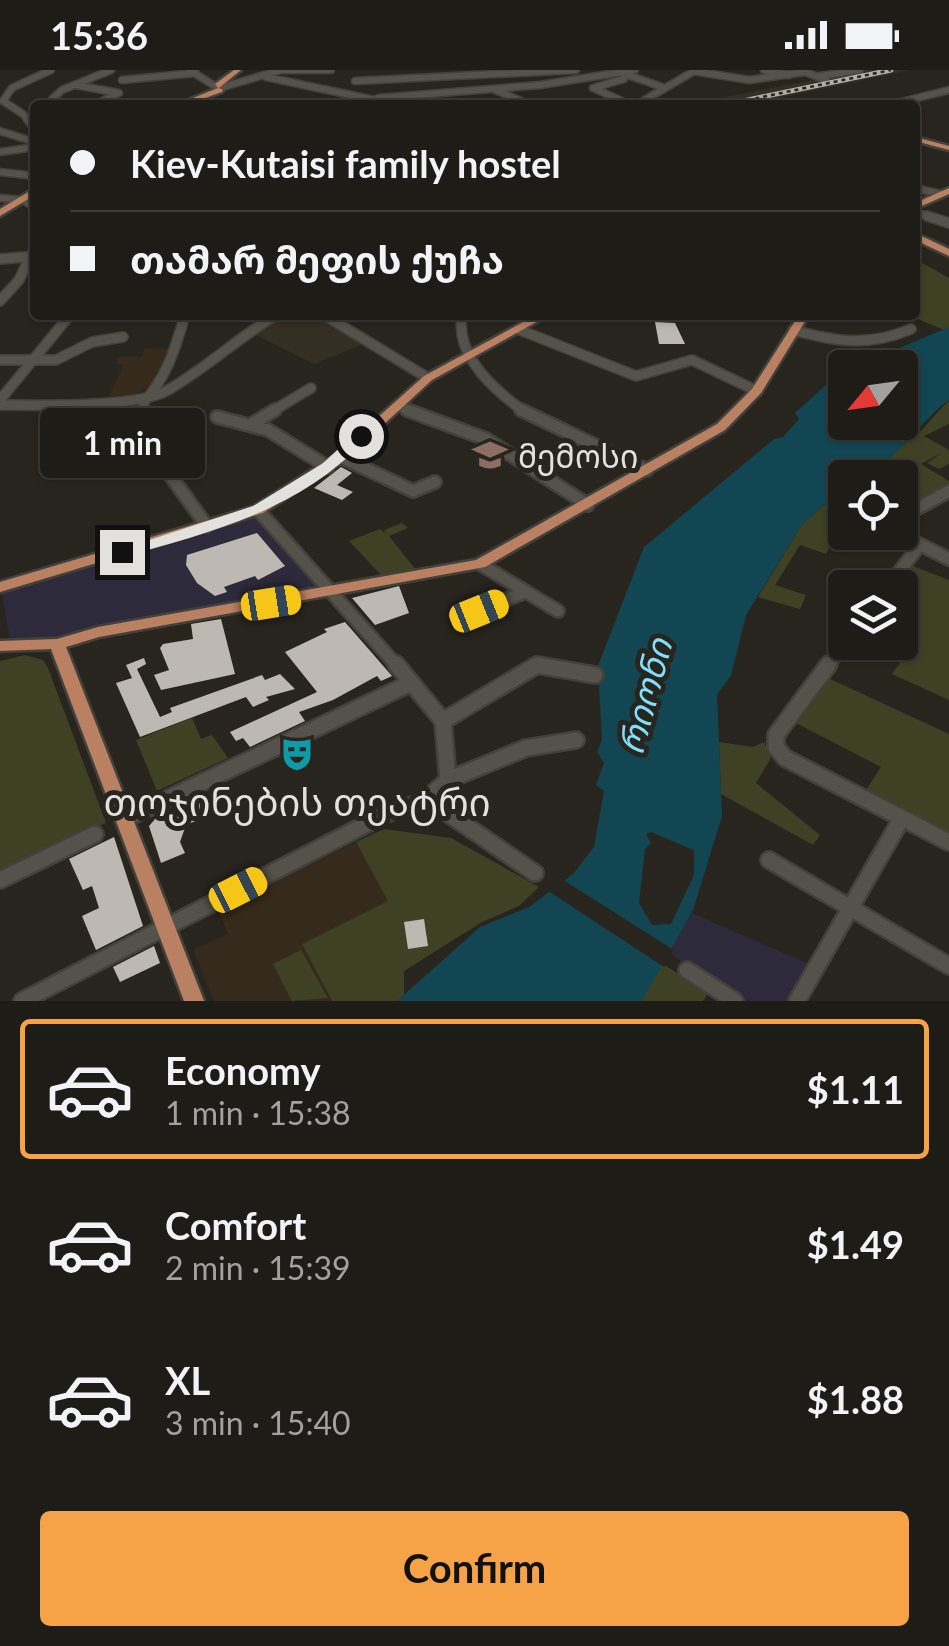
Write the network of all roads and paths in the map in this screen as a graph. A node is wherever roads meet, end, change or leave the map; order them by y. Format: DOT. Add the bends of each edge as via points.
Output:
graph roads {
  1 [pos="51,70"];
  2 [pos="111,70"];
  3 [pos="281,70"];
  4 [pos="331,70"];
  5 [pos="576,70"];
  6 [pos="764,70"];
  7 [pos="860,70"];
  8 [pos="689,71"];
  9 [pos="192,72"];
  10 [pos="236,72"];
  11 [pos="634,74"];
  12 [pos="266,76"];
  13 [pos="792,76"];
  14 [pos="817,76"];
  15 [pos="122,80"];
  16 [pos="826,80"];
  17 [pos="355,81"];
  18 [pos="0,82"];
  19 [pos="76,84"];
  20 [pos="12,88"];
  21 [pos="218,88"];
  22 [pos="665,88"];
  23 [pos="493,90"];
  24 [pos="949,90"];
  25 [pos="56,100"];
  26 [pos="104,100"];
  27 [pos="190,100"];
  28 [pos="223,100"];
  29 [pos="376,100"];
  30 [pos="403,100"];
  31 [pos="517,100"];
  32 [pos="622,100"];
  33 [pos="642,100"];
  34 [pos="909,100"];
  35 [pos="1,101"];
  36 [pos="30,124"];
  37 [pos="0,131"];
  38 [pos="30,142"];
  39 [pos="920,143"];
  40 [pos="30,145"];
  41 [pos="949,148"];
  42 [pos="0,152"];
  43 [pos="0,172"];
  44 [pos="30,175"];
  45 [pos="920,189"];
  46 [pos="945,192"];
  47 [pos="30,195"];
  48 [pos="0,198"];
  49 [pos="23,200"];
  50 [pos="30,205"];
  51 [pos="920,206"];
  52 [pos="920,211"];
  53 [pos="0,213"];
  54 [pos="949,223"];
  55 [pos="920,238"];
  56 [pos="949,253"];
  57 [pos="30,254"];
  58 [pos="30,257"];
  59 [pos="0,259"];
  60 [pos="0,301"];
  61 [pos="66,320"];
  62 [pos="184,320"];
  63 [pos="265,320"];
  64 [pos="332,320"];
  65 [pos="461,320"];
  66 [pos="536,320"];
  67 [pos="800,320"];
  68 [pos="911,329"];
  69 [pos="520,330"];
  70 [pos="793,330"];
  71 [pos="123,337"];
  72 [pos="470,356"];
  73 [pos="0,360"];
  74 [pos="34,360"];
  75 [pos="428,378"];
  76 [pos="311,388"];
  77 [pos="757,391"];
  78 [pos="146,396"];
  79 [pos="0,403"];
  80 [pos="400,407"];
  81 [pos="217,417"];
  82 [pos="252,424"];
  83 [pos="341,457"];
  84 [pos="328,467"];
  85 [pos="647,470"];
  86 [pos="435,482"];
  87 [pos="949,490"];
  88 [pos="588,505"];
  89 [pos="918,508"];
  90 [pos="258,510"];
  91 [pos="208,526"];
  92 [pos="918,546"];
  93 [pos="949,559"];
  94 [pos="480,564"];
  95 [pos="0,588"];
  96 [pos="335,592"];
  97 [pos="525,592"];
  98 [pos="510,598"];
  99 [pos="558,611"];
  100 [pos="57,644"];
  101 [pos="0,646"];
  102 [pos="832,660"];
  103 [pos="595,674"];
  104 [pos="410,684"];
  105 [pos="443,721"];
  106 [pos="576,740"];
  107 [pos="448,780"];
  108 [pos="428,800"];
  109 [pos="902,818"];
  110 [pos="125,819"];
  111 [pos="95,834"];
  112 [pos="949,842"];
  113 [pos="769,860"];
  114 [pos="536,873"];
  115 [pos="0,880"];
  116 [pos="850,907"];
  117 [pos="165,926"];
  118 [pos="949,966"];
  119 [pos="687,970"];
  120 [pos="22,1001"];
  121 [pos="194,1001"];
  122 [pos="736,1001"];
  123 [pos="797,1001"];
  1 -- 20 [label="street"];
  2 -- 19 [label="street"];
  3 -- 4 [label="street"];
  3 -- 12 [label="street"];
  5 -- 17 [label="street"];
  6 -- 13 [label="street"];
  7 -- 14 [label="street"];
  8 -- 13 [label="street" via="732,82"];
  8 -- 22 [label="street"];
  9 -- 15 [label="street"];
  9 -- 21 [label="street"];
  10 -- 21 [label="main road"];
  11 -- 22 [label="street"];
  11 -- 23 [label="street"];
  11 -- 32 [label="street" via="593,86"];
  12 -- 21 [label="street"];
  12 -- 29 [label="street"];
  13 -- 14 [label="street"];
  14 -- 16 [label="street"];
  18 -- 20 [label="street"];
  19 -- 25 [label="street" via="50,98"];
  19 -- 26 [label="street" via="119,93"];
  20 -- 35 [label="street"];
  21 -- 27 [label="main road"];
  21 -- 28 [label="main road"];
  22 -- 33 [label="street"];
  23 -- 30 [label="street"];
  23 -- 31 [label="street"];
  24 -- 34 [label="street"];
  35 -- 36 [label="street"];
  37 -- 38 [label="street"];
  39 -- 41 [label="main road"];
  40 -- 42 [label="street"];
  43 -- 44 [label="street"];
  45 -- 46 [label="street"];
  46 -- 51 [label="main road"];
  47 -- 49 [label="main road"];
  48 -- 49 [label="street"];
  49 -- 50 [label="street"];
  49 -- 53 [label="main road"];
  52 -- 54 [label="street"];
  55 -- 56 [label="main road"];
  57 -- 59 [label="street"];
  58 -- 60 [label="street"];
  61 -- 74 [label="street"];
  62 -- 78 [label="street" via="160,385"];
  63 -- 78 [label="street" via="180,385"];
  64 -- 75 [label="street"];
  65 -- 72 [label="street" via="458,336"];
  66 -- 69 [label="main road"];
  67 -- 70 [label="main road"];
  68 -- 70 [label="street" via="870,346"];
  69 -- 72 [label="main road"];
  69 -- 77 [label="street" via="636,376 692,360"];
  70 -- 77 [label="main road"];
  71 -- 74 [label="street" via="92,342 56,360"];
  72 -- 75 [label="main road"];
  72 -- 85 [label="street" via="527,414"];
  73 -- 74 [label="street"];
  74 -- 79 [label="street"];
  75 -- 80 [label="main road"];
  76 -- 82 [label="street"];
  77 -- 85 [label="main road" via="713,434"];
  78 -- 79 [label="street"];
  78 -- 91 [label="street" via="148,445"];
  80 -- 83 [label="main road"];
  80 -- 88 [label="street" via="486,440"];
  81 -- 82 [label="street"];
  82 -- 84 [label="street"];
  83 -- 84 [label="main road"];
  83 -- 86 [label="street" via="413,491"];
  84 -- 90 [label="main road"];
  85 -- 88 [label="main road"];
  87 -- 89 [label="street"];
  88 -- 94 [label="main road"];
  90 -- 91 [label="main road"];
  90 -- 96 [label="street"];
  91 -- 95 [label="main road"];
  92 -- 93 [label="street"];
  94 -- 96 [label="main road"];
  94 -- 97 [label="street"];
  96 -- 100 [label="main road"];
  96 -- 104 [label="street"];
  97 -- 98 [label="street"];
  97 -- 99 [label="street"];
  100 -- 101 [label="main road"];
  100 -- 110 [label="main road"];
  102 -- 109 [label="street" via="776,735 776,747 785,758"];
  103 -- 105 [label="street" via="538,665"];
  104 -- 105 [label="street"];
  104 -- 110 [label="street"];
  105 -- 107 [label="street"];
  106 -- 107 [label="street" via="526,748"];
  107 -- 108 [label="street"];
  108 -- 114 [label="street"];
  108 -- 117 [label="street" via="386,814"];
  109 -- 112 [label="street"];
  109 -- 116 [label="street"];
  110 -- 117 [label="main road"];
  111 -- 115 [label="street"];
  113 -- 116 [label="street"];
  116 -- 118 [label="street"];
  116 -- 123 [label="street"];
  117 -- 120 [label="street"];
  117 -- 121 [label="main road"];
  119 -- 122 [label="street"];
}
